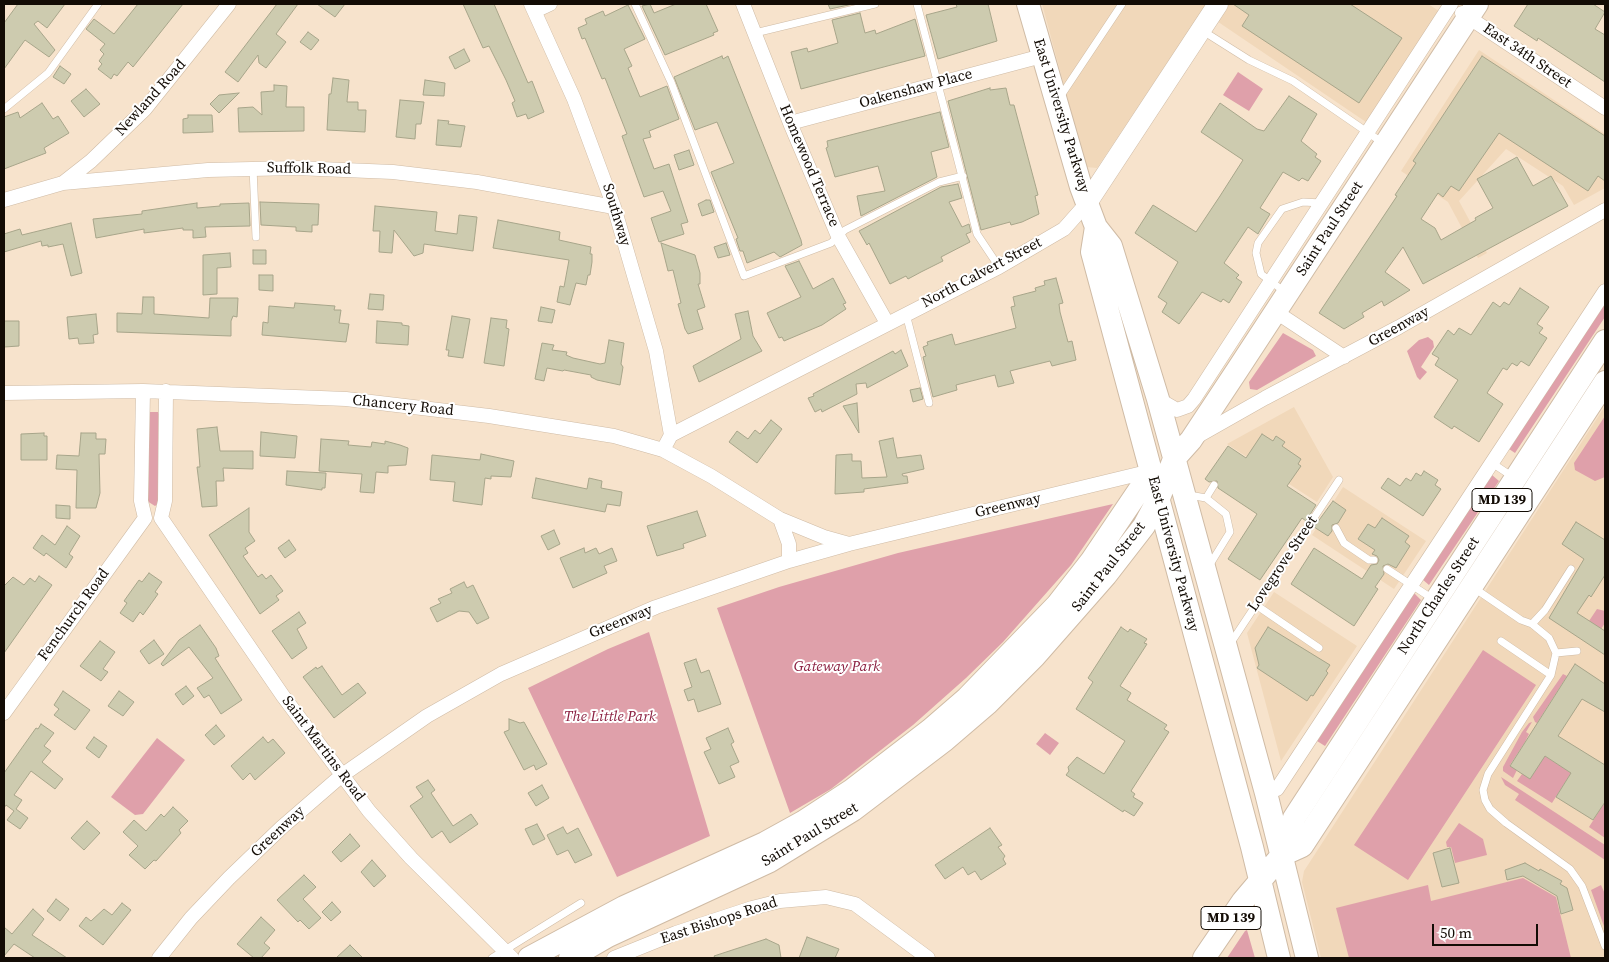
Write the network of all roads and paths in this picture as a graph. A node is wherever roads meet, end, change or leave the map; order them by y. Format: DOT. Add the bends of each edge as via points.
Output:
graph roads {
  1 [pos="98,4"];
  2 [pos="229,4"];
  3 [pos="550,4"];
  4 [pos="635,4"];
  5 [pos="743,4"];
  6 [pos="875,4"];
  7 [pos="917,4"];
  8 [pos="1028,4"];
  9 [pos="1122,4"];
  10 [pos="1218,4"];
  11 [pos="533,7"];
  12 [pos="1459,7"];
  13 [pos="1201,30"];
  14 [pos="755,33"];
  15 [pos="1042,56"];
  16 [pos="939,83"];
  17 [pos="1055,103"];
  18 [pos="1605,108"];
  19 [pos="4,109"];
  20 [pos="790,123"];
  21 [pos="1377,138"];
  22 [pos="253,168"];
  23 [pos="963,176"];
  24 [pos="63,183"];
  25 [pos="4,200"];
  26 [pos="1087,203"];
  27 [pos="1323,204"];
  28 [pos="614,206"];
  29 [pos="1605,210"];
  30 [pos="1096,227"];
  31 [pos="838,236"];
  32 [pos="256,237"];
  33 [pos="999,267"];
  34 [pos="1279,288"];
  35 [pos="1605,291"];
  36 [pos="1276,312"];
  37 [pos="905,313"];
  38 [pos="887,323"];
  39 [pos="1605,341"];
  40 [pos="1344,357"];
  41 [pos="1605,382"];
  42 [pos="143,391"];
  43 [pos="166,392"];
  44 [pos="4,394"];
  45 [pos="1158,399"];
  46 [pos="929,403"];
  47 [pos="671,435"];
  48 [pos="1191,440"];
  49 [pos="663,450"];
  50 [pos="1174,458"];
  51 [pos="1492,463"];
  52 [pos="1152,471"];
  53 [pos="1515,479"];
  54 [pos="1339,480"];
  55 [pos="1214,485"];
  56 [pos="1183,494"];
  57 [pos="1159,498"];
  58 [pos="1206,498"];
  59 [pos="145,518"];
  60 [pos="161,518"];
  61 [pos="780,519"];
  62 [pos="1336,528"];
  63 [pos="849,544"];
  64 [pos="1374,560"];
  65 [pos="789,561"];
  66 [pos="1387,569"];
  67 [pos="1571,569"];
  68 [pos="1205,573"];
  69 [pos="1412,585"];
  70 [pos="1472,587"];
  71 [pos="1436,601"];
  72 [pos="1256,605"];
  73 [pos="1532,624"];
  74 [pos="1501,641"];
  75 [pos="1319,648"];
  76 [pos="1226,649"];
  77 [pos="1577,651"];
  78 [pos="1556,653"];
  79 [pos="1551,675"];
  80 [pos="4,713"];
  81 [pos="341,776"];
  82 [pos="1266,793"];
  83 [pos="1282,856"];
  84 [pos="1260,881"];
  85 [pos="581,903"];
  86 [pos="1605,946"];
  87 [pos="502,956"];
  88 [pos="159,958"];
  89 [pos="529,958"];
  90 [pos="570,958"];
  91 [pos="614,958"];
  92 [pos="928,958"];
  93 [pos="1204,958"];
  94 [pos="1280,958"];
  95 [pos="1307,958"];
  1 -- 19 [label="lane" via="48,73"];
  2 -- 24 [label="street, Newland Road" via="145,109"];
  3 -- 11 [label="street"];
  4 -- 31 [label="lane" via="671,82 744,276 829,244"];
  5 -- 14 [label="street, Homewood Terrace"];
  6 -- 14 [label="lane"];
  7 -- 16 [label="lane"];
  8 -- 15 [label="main road, East University Parkway"];
  9 -- 17 [label="lane"];
  10 -- 13 [label="main road, North Calvert Street"];
  11 -- 28 [label="street, Southway" via="574,99"];
  12 -- 18 [label="street, East 34th Street"];
  12 -- 21 [label="main road, Saint Paul Street"];
  13 -- 21 [label="lane" via="1249,60 1293,81"];
  13 -- 26 [label="main road, North Calvert Street"];
  14 -- 20 [label="street, Homewood Terrace"];
  15 -- 16 [label="street, Oakenshaw Place"];
  15 -- 17 [label="main road, East University Parkway"];
  16 -- 20 [label="street, Oakenshaw Place"];
  16 -- 23 [label="lane"];
  17 -- 26 [label="main road, East University Parkway"];
  20 -- 31 [label="street, Homewood Terrace"];
  21 -- 27 [label="street, Saint Paul Street"];
  21 -- 34 [label="main road, Saint Paul Street"];
  22 -- 24 [label="street, Suffolk Road"];
  22 -- 28 [label="street, Suffolk Road" via="393,172 517,188"];
  22 -- 32 [label="lane"];
  23 -- 31 [label="lane" via="939,182"];
  23 -- 33 [label="lane" via="977,234"];
  24 -- 25 [label="street, Suffolk Road"];
  26 -- 30 [label="main road, East University Parkway"];
  26 -- 33 [label="street, North Calvert Street" via="1064,229"];
  27 -- 34 [label="street, Saint Paul Street"];
  27 -- 34 [label="lane" via="1303,202 1287,206 1278,212 1256,248 1261,274"];
  28 -- 47 [label="street, Southway" via="656,351"];
  29 -- 40 [label="street, Greenway"];
  30 -- 45 [label="main road, East University Parkway" via="1111,246"];
  30 -- 52 [label="main road, East University Parkway" via="1092,252"];
  31 -- 38 [label="street, Homewood Terrace"];
  33 -- 37 [label="street, North Calvert Street"];
  34 -- 36 [label="main road, Saint Paul Street"];
  34 -- 45 [label="street, Saint Paul Street" via="1188,406 1177,410"];
  35 -- 51 [label="street, North Charles Street"];
  36 -- 40 [label="street"];
  36 -- 48 [label="main road, Saint Paul Street"];
  37 -- 38 [label="street, North Calvert Street"];
  37 -- 46 [label="lane"];
  38 -- 47 [label="street, North Calvert Street"];
  39 -- 53 [label="main road, North Charles Street / MD 139"];
  40 -- 48 [label="street, Greenway"];
  41 -- 70 [label="main road, North Charles Street / MD 139"];
  42 -- 43 [label="street, Chancery Road"];
  42 -- 44 [label="street, Chancery Road"];
  42 -- 59 [label="street" via="141,501"];
  43 -- 49 [label="street, Chancery Road" via="400,404 614,436"];
  43 -- 60 [label="street" via="165,501"];
  45 -- 50 [label="main road, East University Parkway"];
  47 -- 49 [label="street"];
  48 -- 50 [label="main road, Saint Paul Street"];
  49 -- 61 [label="street, Chancery Road"];
  50 -- 52 [label="street, Greenway"];
  50 -- 56 [label="main road, East University Parkway"];
  50 -- 57 [label="main road, Saint Paul Street"];
  51 -- 53 [label="lane"];
  51 -- 69 [label="street, North Charles Street"];
  52 -- 57 [label="main road, East University Parkway"];
  52 -- 63 [label="street, Greenway"];
  52 -- 89 [label="main road, Saint Paul Street" via="1092,560 1057,605 968,698 930,730 852,790 803,822 624,907"];
  53 -- 71 [label="main road, North Charles Street / MD 139"];
  54 -- 72 [label="lane, Lovegrove Street"];
  55 -- 58 [label="lane"];
  56 -- 58 [label="lane"];
  56 -- 68 [label="main road, East University Parkway"];
  57 -- 84 [label="main road, East University Parkway"];
  57 -- 90 [label="main road, Saint Paul Street" via="1144,526 1106,575 1034,656 986,704 893,782 770,861 608,936"];
  58 -- 68 [label="lane" via="1226,514 1230,532"];
  59 -- 60 [label="street"];
  59 -- 80 [label="street, Fenchurch Road"];
  60 -- 81 [label="street, Saint Martins Road"];
  61 -- 63 [label="street, Chancery Road"];
  61 -- 65 [label="street" via="789,544"];
  62 -- 64 [label="lane" via="1344,543"];
  63 -- 65 [label="street, Greenway"];
  65 -- 81 [label="street, Greenway" via="656,607 501,674 428,716"];
  66 -- 69 [label="lane"];
  67 -- 73 [label="lane" via="1545,610"];
  68 -- 76 [label="main road, East University Parkway"];
  69 -- 71 [label="lane"];
  69 -- 82 [label="street, North Charles Street" via="1277,788"];
  70 -- 73 [label="lane"];
  70 -- 83 [label="main road, North Charles Street / MD 139" via="1302,846"];
  71 -- 83 [label="main road, North Charles Street / MD 139" via="1294,818"];
  72 -- 75 [label="lane"];
  72 -- 76 [label="lane, Lovegrove Street"];
  73 -- 78 [label="lane" via="1549,638"];
  74 -- 79 [label="lane"];
  76 -- 82 [label="main road, East University Parkway"];
  77 -- 78 [label="lane"];
  78 -- 79 [label="lane"];
  79 -- 86 [label="lane" via="1488,774 1483,790 1498,816 1560,860 1576,877"];
  81 -- 87 [label="street, Saint Martins Road"];
  81 -- 88 [label="street, Greenway" via="229,878"];
  82 -- 83 [label="main road, East University Parkway"];
  83 -- 84 [label="main road, North Charles Street"];
  83 -- 95 [label="main road, East University Parkway"];
  84 -- 93 [label="main road, North Charles Street / MD 139"];
  84 -- 94 [label="main road, East University Parkway"];
  85 -- 87 [label="lane"];
  91 -- 92 [label="street, East Bishops Road" via="752,908 780,901 826,897 855,904"];
}
